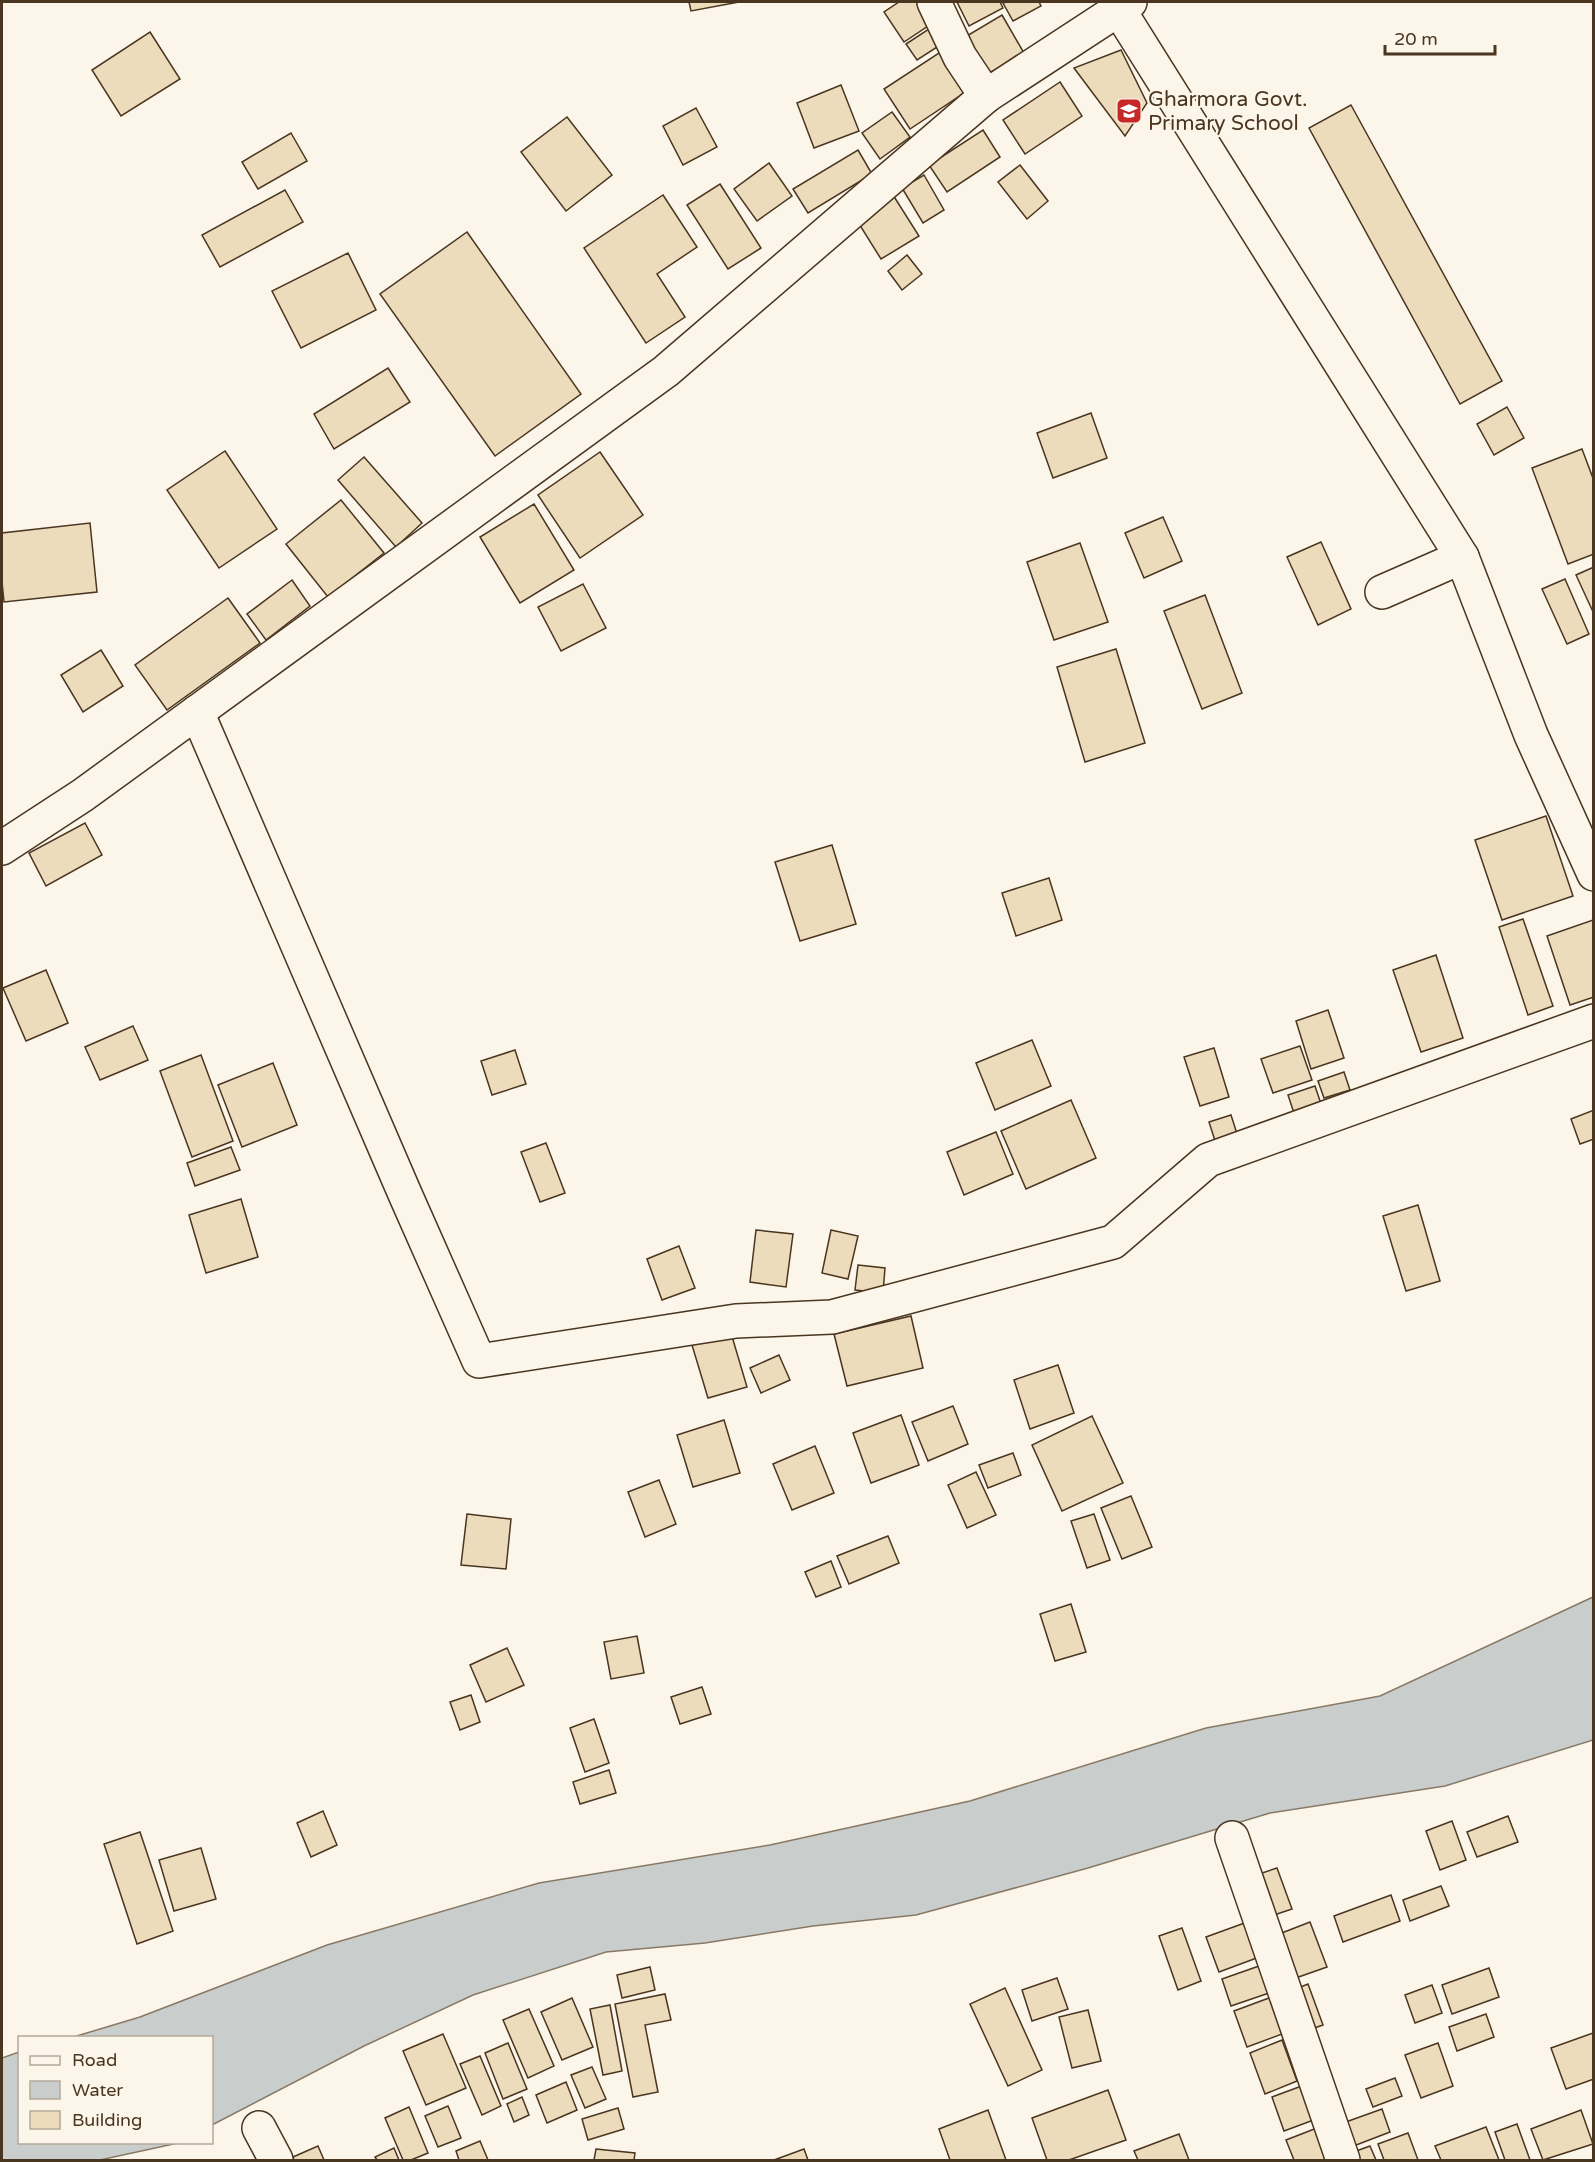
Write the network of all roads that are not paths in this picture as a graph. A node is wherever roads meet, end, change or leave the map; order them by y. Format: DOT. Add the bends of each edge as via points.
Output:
graph roads {
  1 [pos="934,2"];
  2 [pos="1124,6"];
  3 [pos="986,96"];
  4 [pos="1462,557"];
  5 [pos="1382,592"];
  6 [pos="197,712"];
  7 [pos="2,848"];
  8 [pos="1593,874"];
  9 [pos="1593,1021"];
  10 [pos="1232,1838"];
  11 [pos="259,2128"];
  12 [pos="276,2160"];
  13 [pos="1343,2160"];
  1 -- 3 [label="street" via="960,57"];
  2 -- 3 [label="street"];
  2 -- 4 [label="street"];
  3 -- 6 [label="street" via="666,371"];
  4 -- 5 [label="street"];
  4 -- 8 [label="street" via="1532,735"];
  6 -- 7 [label="street"];
  6 -- 9 [label="street" via="479,1361 736,1321 832,1317 1113,1242 1208,1160"];
  10 -- 13 [label="street"];
  11 -- 12 [label="street"];
}
